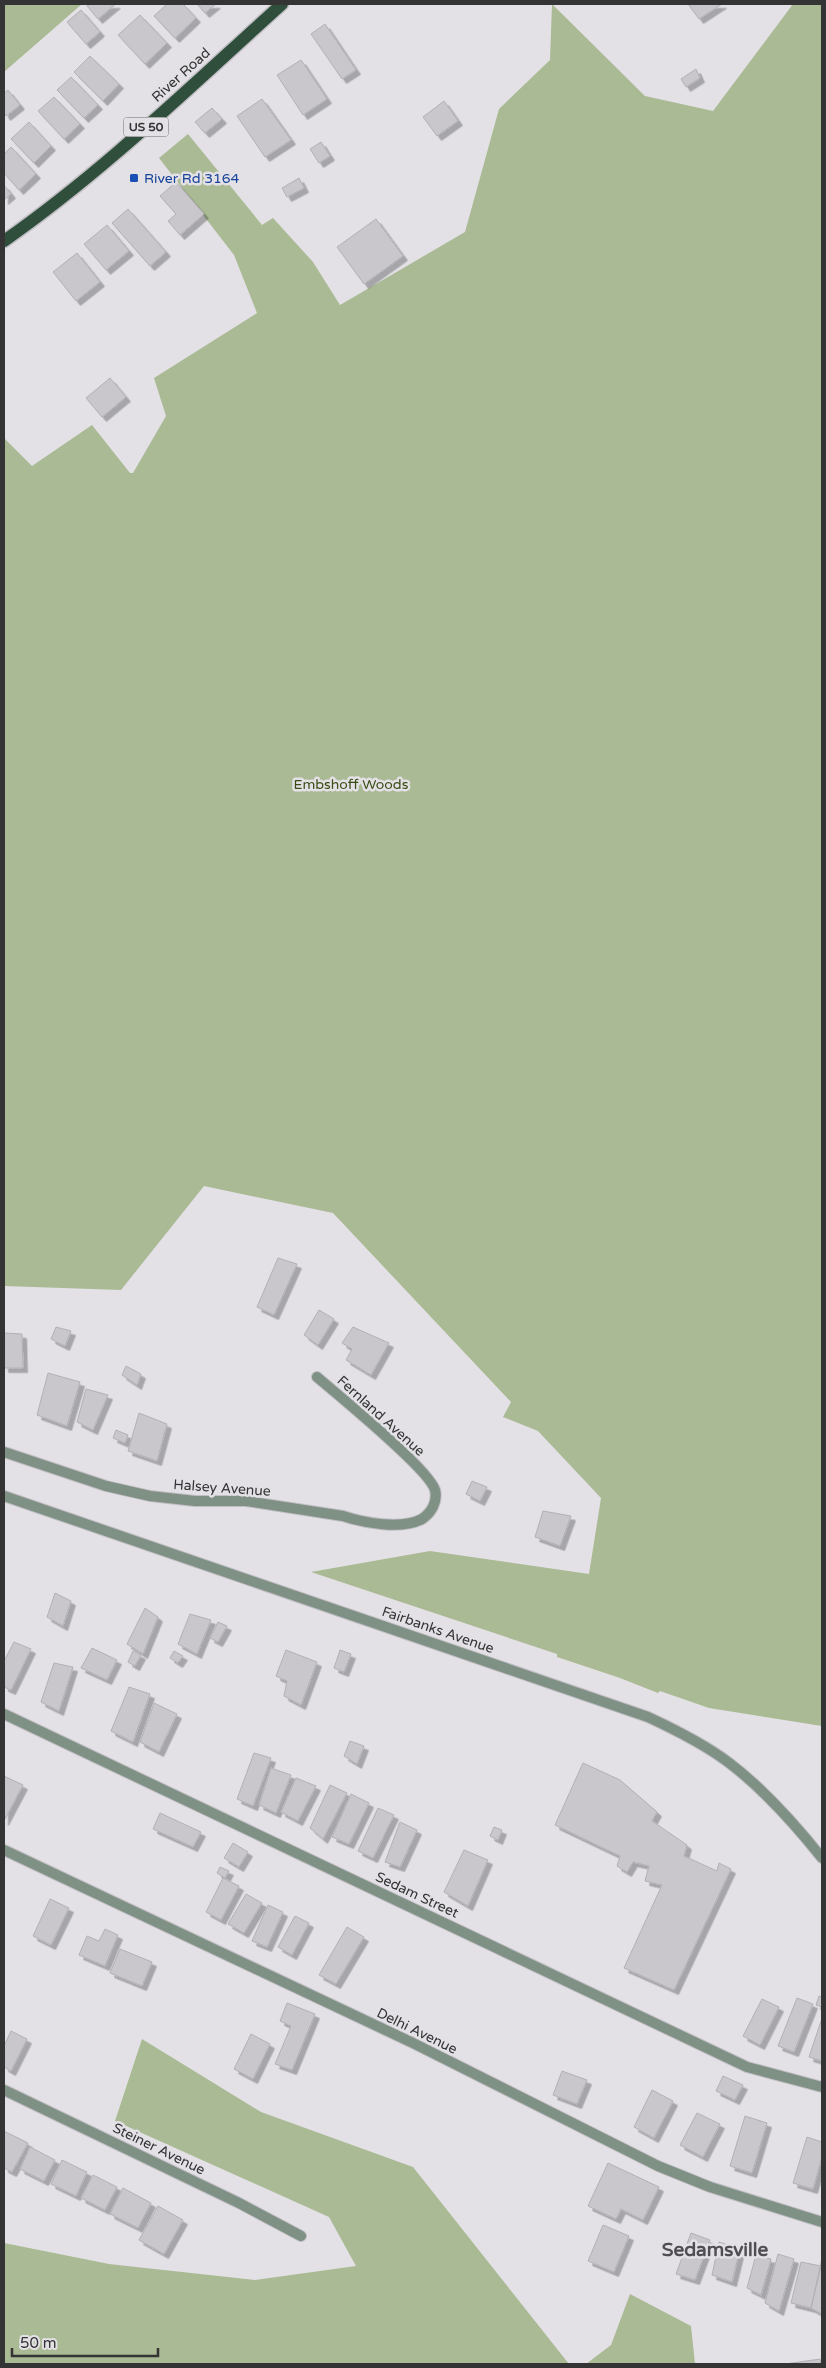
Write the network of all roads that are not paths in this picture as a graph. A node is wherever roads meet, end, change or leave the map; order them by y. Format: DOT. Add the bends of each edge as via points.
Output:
graph roads {
  1 [pos="282,4"];
  2 [pos="4,241"];
  3 [pos="317,1377"];
  4 [pos="4,1452"];
  5 [pos="426,1476"];
  6 [pos="4,1496"];
  7 [pos="4,1714"];
  8 [pos="4,1850"];
  9 [pos="822,1858"];
  10 [pos="822,2087"];
  11 [pos="4,2090"];
  12 [pos="822,2222"];
  13 [pos="301,2236"];
  1 -- 2 [label="main road, River Road / US 50" via="116,155"];
  3 -- 5 [label="street, Fernland Avenue"];
  4 -- 5 [label="street, Halsey Avenue" via="106,1486 150,1496 195,1501 246,1501 381,1524 419,1520 428,1514 436,1495"];
  6 -- 9 [label="street, Fairbanks Avenue" via="648,1717 689,1737 728,1762 762,1790"];
  7 -- 10 [label="street, Sedam Street" via="747,2067"];
  8 -- 12 [label="street, Delhi Avenue" via="413,2043 658,2166 710,2187"];
  11 -- 13 [label="street, Steiner Avenue"];
}
